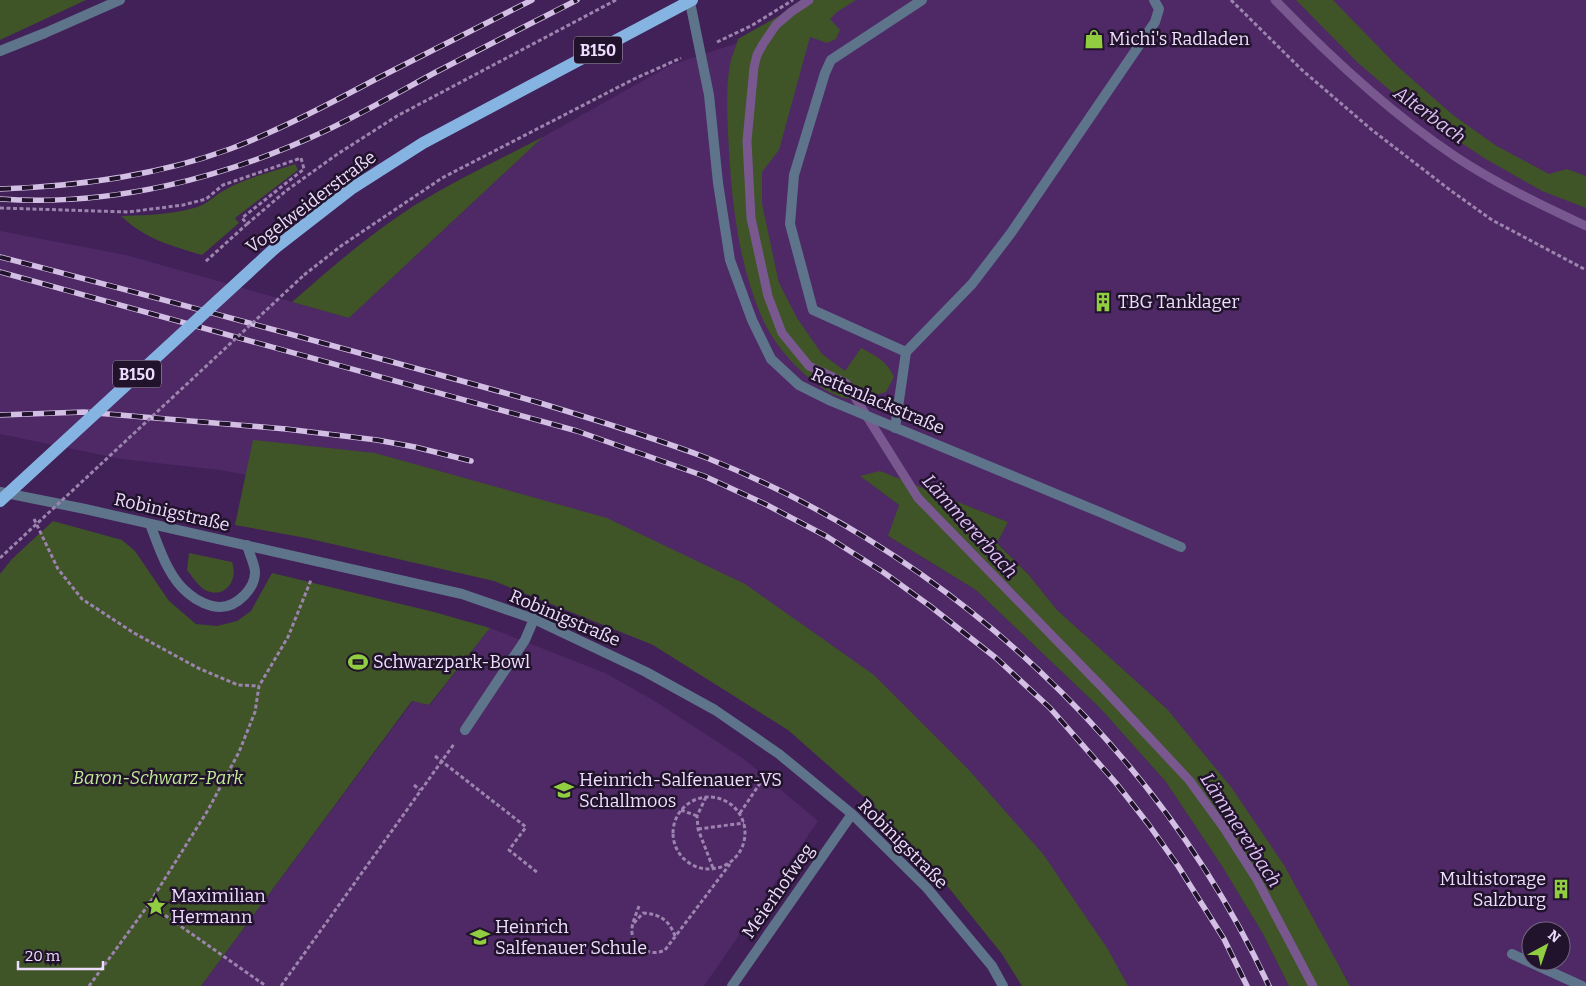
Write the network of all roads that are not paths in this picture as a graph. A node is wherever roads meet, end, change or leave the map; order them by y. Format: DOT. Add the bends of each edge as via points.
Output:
graph roads {
  1 [pos="120,0"];
  2 [pos="922,0"];
  3 [pos="1154,0"];
  4 [pos="691,1"];
  5 [pos="0,51"];
  6 [pos="906,352"];
  7 [pos="895,428"];
  8 [pos="0,492"];
  9 [pos="0,501"];
  10 [pos="150,524"];
  11 [pos="247,546"];
  12 [pos="1181,548"];
  13 [pos="534,619"];
  14 [pos="465,730"];
  15 [pos="852,814"];
  16 [pos="1512,954"];
  17 [pos="732,986"];
  18 [pos="1003,986"];
  19 [pos="1582,986"];
  1 -- 5 [label="street"];
  2 -- 6 [label="street" via="830,60 794,175 790,224 813,310"];
  3 -- 6 [label="street" via="1159,9 1154,22 1011,233 972,284"];
  4 -- 7 [label="street, Rettenlackstraße" via="709,94 730,260 752,320 771,359 799,385"];
  4 -- 9 [label="main road, Vogelweiderstraße / B150, bridge" via="423,143 351,189 275,248"];
  6 -- 7 [label="street"];
  7 -- 12 [label="street, Rettenlackstraße"];
  8 -- 10 [label="street, Robinigstraße"];
  10 -- 11 [label="street, Robinigstraße"];
  10 -- 11 [label="street" via="177,581 188,594 204,604 222,607 246,594 253,583 255,571"];
  11 -- 13 [label="street, Robinigstraße" via="462,594"];
  13 -- 14 [label="street" via="525,640"];
  13 -- 15 [label="street, Robinigstraße" via="646,672 715,710 779,754"];
  15 -- 17 [label="street, Meierhofweg"];
  15 -- 18 [label="street, Robinigstraße" via="927,888 992,966"];
  16 -- 19 [label="street"];
}
